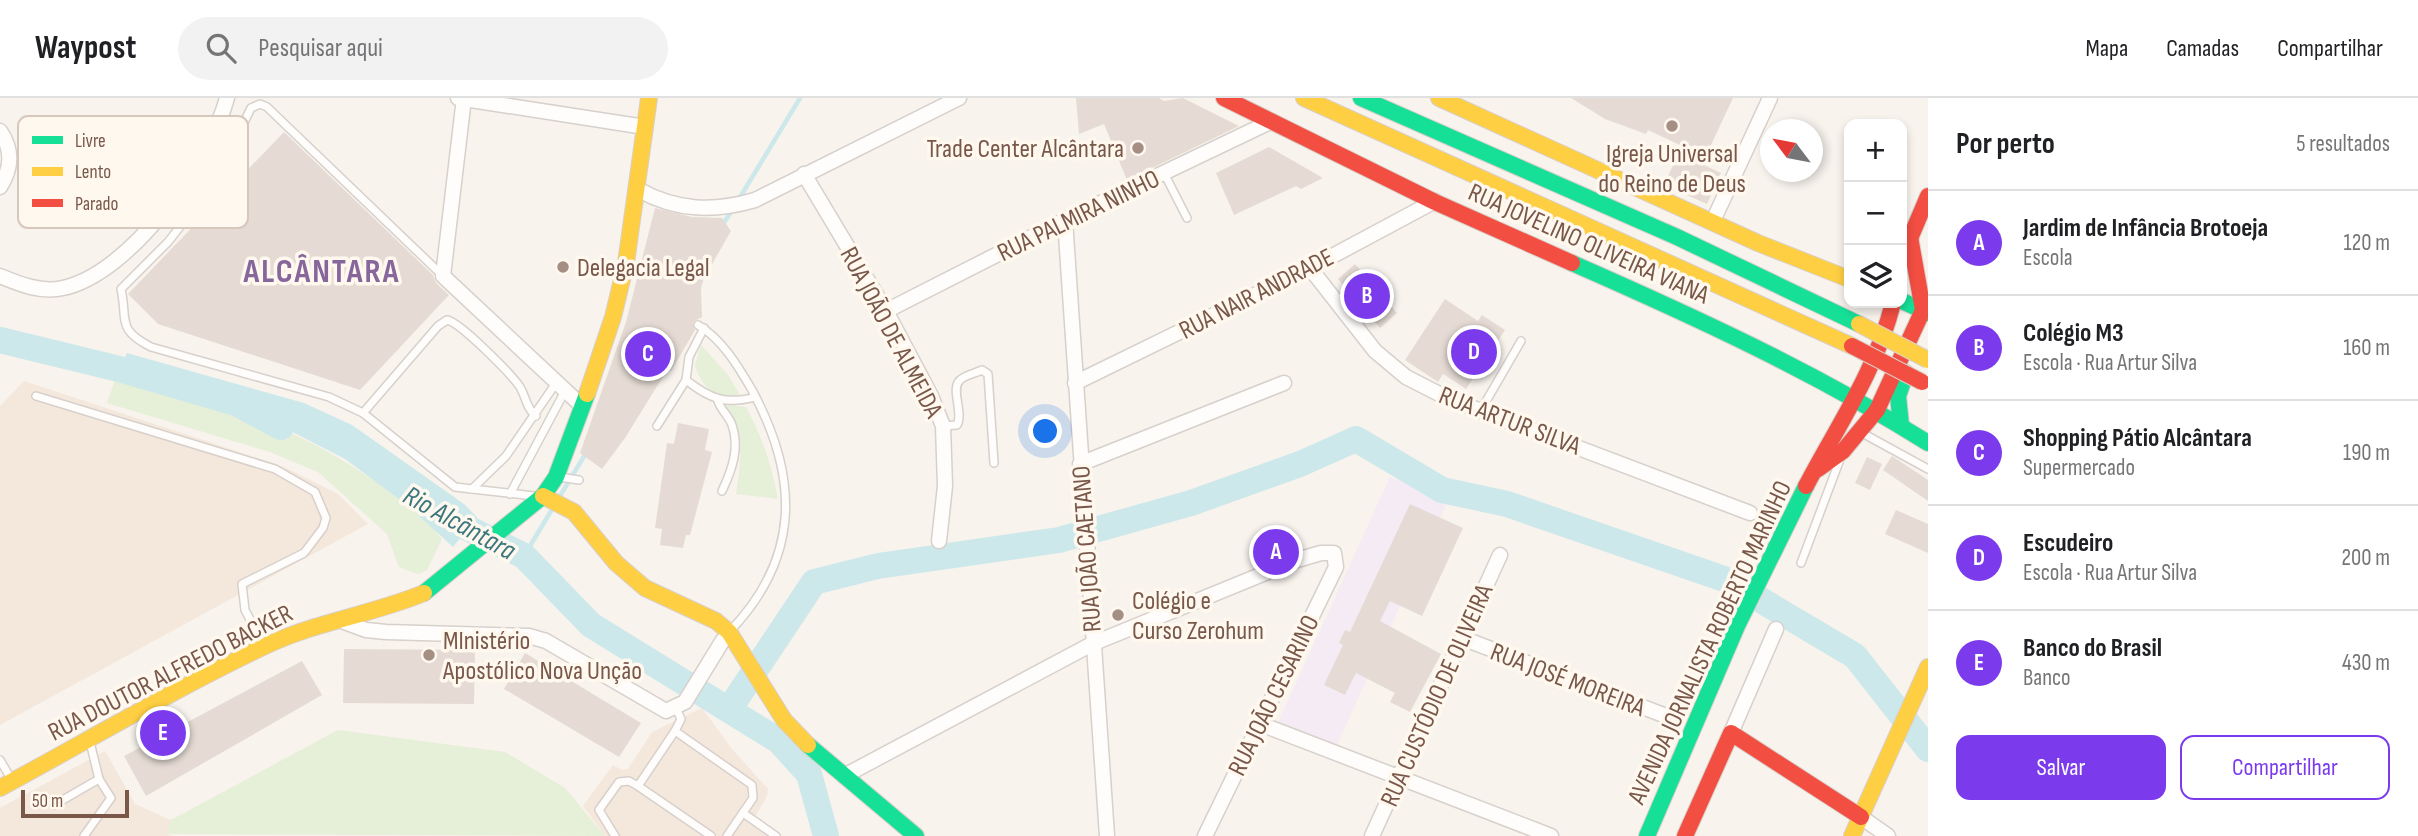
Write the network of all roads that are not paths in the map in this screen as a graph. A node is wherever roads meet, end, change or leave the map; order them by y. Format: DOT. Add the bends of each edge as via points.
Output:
graph roads {
  1 [pos="227,98"];
  2 [pos="649,98"];
  3 [pos="959,98"];
  4 [pos="1224,98"];
  5 [pos="1304,98"];
  6 [pos="1362,98"];
  7 [pos="1439,98"];
  8 [pos="1770,98"];
  9 [pos="462,99"];
  10 [pos="222,116"];
  11 [pos="247,116"];
  12 [pos="1272,121"];
  13 [pos="645,127"];
  14 [pos="0,131"];
  15 [pos="1164,172"];
  16 [pos="804,174"];
  17 [pos="0,187"];
  18 [pos="639,190"];
  19 [pos="1928,195"];
  20 [pos="1435,201"];
  21 [pos="1186,218"];
  22 [pos="1065,220"];
  23 [pos="1713,221"];
  24 [pos="146,228"];
  25 [pos="179,228"];
  26 [pos="1910,237"];
  27 [pos="1907,246"];
  28 [pos="1310,268"];
  29 [pos="0,276"];
  30 [pos="443,276"];
  31 [pos="1844,277"];
  32 [pos="1907,305"];
  33 [pos="1892,308"];
  34 [pos="886,311"];
  35 [pos="1926,315"];
  36 [pos="1521,341"];
  37 [pos="1928,360"];
  38 [pos="686,380"];
  39 [pos="1075,383"];
  40 [pos="1284,383"];
  41 [pos="1925,384"];
  42 [pos="561,387"];
  43 [pos="36,396"];
  44 [pos="755,397"];
  45 [pos="1857,397"];
  46 [pos="718,401"];
  47 [pos="582,406"];
  48 [pos="1481,410"];
  49 [pos="1877,410"];
  50 [pos="363,413"];
  51 [pos="536,416"];
  52 [pos="1901,425"];
  53 [pos="657,426"];
  54 [pos="943,426"];
  55 [pos="1860,432"];
  56 [pos="1928,443"];
  57 [pos="1843,451"];
  58 [pos="993,463"];
  59 [pos="1080,464"];
  60 [pos="1818,469"];
  61 [pos="1928,469"];
  62 [pos="556,477"];
  63 [pos="579,481"];
  64 [pos="472,489"];
  65 [pos="722,492"];
  66 [pos="510,494"];
  67 [pos="547,498"];
  68 [pos="1750,513"];
  69 [pos="939,541"];
  70 [pos="1500,555"];
  71 [pos="1801,562"];
  72 [pos="335,618"];
  73 [pos="1776,629"];
  74 [pos="726,636"];
  75 [pos="1462,639"];
  76 [pos="1092,644"];
  77 [pos="264,646"];
  78 [pos="1928,668"];
  79 [pos="681,705"];
  80 [pos="1674,719"];
  81 [pos="1258,723"];
  82 [pos="675,732"];
  83 [pos="1731,733"];
  84 [pos="90,741"];
  85 [pos="0,760"];
  86 [pos="844,776"];
  87 [pos="99,779"];
  88 [pos="1398,779"];
  89 [pos="6,784"];
  90 [pos="638,786"];
  91 [pos="54,805"];
  92 [pos="743,813"];
  93 [pos="1861,817"];
  94 [pos="86,835"];
  95 [pos="615,836"];
  96 [pos="711,836"];
  97 [pos="727,836"];
  98 [pos="776,836"];
  99 [pos="916,836"];
  100 [pos="1107,836"];
  101 [pos="1205,836"];
  102 [pos="1372,836"];
  103 [pos="1551,836"];
  104 [pos="1647,836"];
  105 [pos="1685,836"];
  106 [pos="1852,836"];
  107 [pos="1888,836"];
  1 -- 10 [label="street"];
  2 -- 13 [label="main road, RUA DOUTOR ALFREDO BACKER"];
  3 -- 16 [label="street"];
  4 -- 12 [label="main road, RUA JOVELINO OLIVEIRA VIANA"];
  5 -- 41 [label="main road, bridge" via="1852,346"];
  6 -- 37 [label="main road, bridge" via="1677,237"];
  7 -- 23 [label="main road"];
  8 -- 23 [label="street"];
  9 -- 13 [label="street"];
  9 -- 30 [label="street"];
  11 -- 30 [label="lane" via="251,108 267,107"];
  12 -- 15 [label="street, RUA PALMIRA NINHO"];
  12 -- 20 [label="main road, RUA JOVELINO OLIVEIRA VIANA"];
  13 -- 18 [label="main road, RUA DOUTOR ALFREDO BACKER"];
  14 -- 17 [label="street" via="7,141 11,169"];
  15 -- 21 [label="lane"];
  15 -- 22 [label="street, RUA PALMIRA NINHO"];
  16 -- 18 [label="street" via="755,200 731,207 675,206"];
  16 -- 34 [label="street, RUA JOÃO DE ALMEIDA"];
  18 -- 47 [label="main road, RUA DOUTOR ALFREDO BACKER" via="612,320"];
  19 -- 26 [label="main road"];
  20 -- 28 [label="street, RUA NAIR ANDRADE"];
  20 -- 45 [label="main road, RUA JOVELINO OLIVEIRA VIANA" via="1741,338"];
  22 -- 34 [label="street, RUA PALMIRA NINHO"];
  22 -- 39 [label="street, RUA JOÃO CAETANO"];
  23 -- 31 [label="main road"];
  24 -- 29 [label="street" via="111,264 82,282 50,290"];
  25 -- 50 [label="lane" via="121,289 125,326 134,338 151,347 317,394"];
  26 -- 27 [label="main road"];
  26 -- 35 [label="main road"];
  28 -- 39 [label="street, RUA NAIR ANDRADE"];
  28 -- 48 [label="street, RUA ARTUR SILVA" via="1375,351 1406,377"];
  30 -- 42 [label="street"];
  32 -- 35 [label="main road"];
  33 -- 45 [label="main road"];
  34 -- 54 [label="street, RUA JOÃO DE ALMEIDA"];
  35 -- 49 [label="main road"];
  35 -- 52 [label="main road" via="1899,388"];
  36 -- 48 [label="lane"];
  38 -- 44 [label="lane" via="689,356 701,326 726,351"];
  38 -- 46 [label="lane"];
  38 -- 53 [label="lane"];
  39 -- 59 [label="street, RUA JOÃO CAETANO"];
  40 -- 59 [label="street"];
  42 -- 47 [label="street"];
  42 -- 51 [label="lane"];
  42 -- 66 [label="lane"];
  43 -- 77 [label="lane" via="275,469 315,492 326,518 324,528 304,553 242,584 245,611"];
  44 -- 46 [label="lane"];
  44 -- 74 [label="lane" via="774,435 788,501 770,577 753,606"];
  45 -- 49 [label="main road, RUA JOVELINO OLIVEIRA VIANA"];
  45 -- 60 [label="main road"];
  46 -- 65 [label="lane" via="735,438 732,472"];
  47 -- 62 [label="main road, RUA DOUTOR ALFREDO BACKER"];
  48 -- 68 [label="street, RUA ARTUR SILVA"];
  49 -- 52 [label="main road, RUA JOVELINO OLIVEIRA VIANA"];
  49 -- 55 [label="main road"];
  50 -- 51 [label="lane" via="447,320 519,385"];
  50 -- 64 [label="lane" via="442,479"];
  51 -- 64 [label="lane" via="506,456"];
  52 -- 56 [label="main road, RUA JOVELINO OLIVEIRA VIANA"];
  54 -- 58 [label="lane" via="957,425 960,420 960,380 982,370 988,374"];
  54 -- 69 [label="street, RUA JOÃO DE ALMEIDA" via="945,486"];
  55 -- 57 [label="main road"];
  55 -- 61 [label="lane"];
  57 -- 60 [label="main road"];
  57 -- 71 [label="lane"];
  59 -- 76 [label="street, RUA JOÃO CAETANO"];
  60 -- 104 [label="main road, AVENIDA JORNALISTA ROBERTO MARINHO" via="1798,498"];
  62 -- 63 [label="lane"];
  62 -- 67 [label="main road, RUA DOUTOR ALFREDO BACKER"];
  64 -- 66 [label="lane"];
  66 -- 67 [label="lane"];
  67 -- 72 [label="main road, RUA DOUTOR ALFREDO BACKER" via="445,580 412,600"];
  67 -- 74 [label="main road" via="569,509 616,563 645,588 716,621"];
  70 -- 75 [label="street, RUA CUSTÓDIO DE OLIVEIRA"];
  72 -- 77 [label="main road, RUA DOUTOR ALFREDO BACKER"];
  72 -- 79 [label="street" via="386,632 530,636 666,711"];
  73 -- 83 [label="street"];
  74 -- 79 [label="street"];
  74 -- 86 [label="main road" via="740,649 784,720"];
  75 -- 80 [label="street, RUA JOSÉ MOREIRA"];
  75 -- 88 [label="street, RUA CUSTÓDIO DE OLIVEIRA"];
  76 -- 81 [label="street, RUA JOÃO CESARINO" via="1297,560 1334,553 1336,567"];
  76 -- 86 [label="street"];
  76 -- 100 [label="street, RUA JOÃO CAETANO"];
  77 -- 84 [label="main road, RUA DOUTOR ALFREDO BACKER"];
  78 -- 93 [label="main road"];
  79 -- 82 [label="lane"];
  81 -- 88 [label="street"];
  81 -- 101 [label="street, RUA JOÃO CESARINO"];
  82 -- 90 [label="lane"];
  82 -- 92 [label="lane" via="752,785 753,797"];
  83 -- 93 [label="main road"];
  83 -- 105 [label="main road"];
  84 -- 87 [label="lane"];
  84 -- 89 [label="main road, RUA DOUTOR ALFREDO BACKER"];
  85 -- 89 [label="lane"];
  86 -- 99 [label="main road"];
  87 -- 91 [label="lane"];
  87 -- 94 [label="lane" via="111,798"];
  88 -- 102 [label="street, RUA CUSTÓDIO DE OLIVEIRA"];
  88 -- 103 [label="street"];
  90 -- 95 [label="lane" via="629,780 619,782 599,810"];
  90 -- 96 [label="lane"];
  92 -- 97 [label="lane"];
  92 -- 98 [label="lane"];
  93 -- 106 [label="main road"];
  93 -- 107 [label="street"];
}
